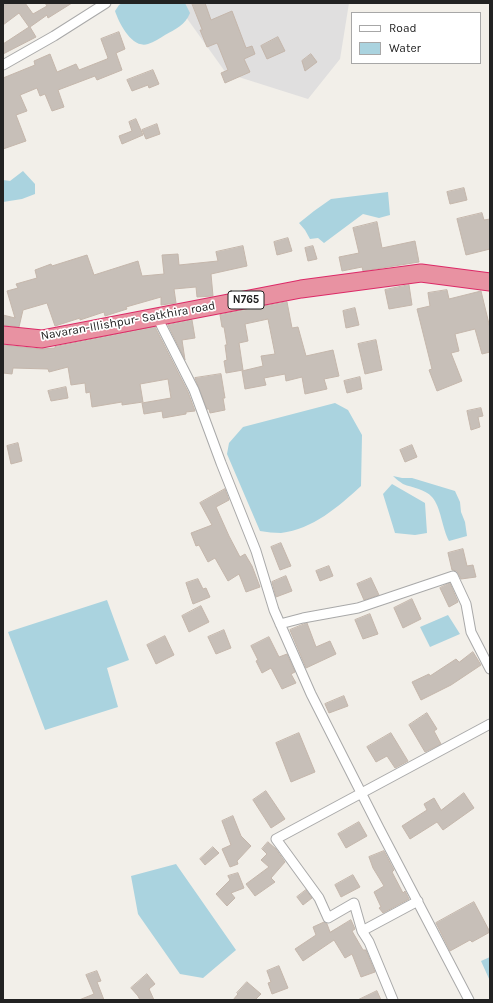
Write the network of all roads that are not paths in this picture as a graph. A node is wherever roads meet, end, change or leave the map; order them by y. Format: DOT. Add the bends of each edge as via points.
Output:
graph roads {
  1 [pos="106,3"];
  2 [pos="3,65"];
  3 [pos="490,282"];
  4 [pos="157,317"];
  5 [pos="3,335"];
  6 [pos="280,624"];
  7 [pos="490,669"];
  8 [pos="490,724"];
  9 [pos="362,793"];
  10 [pos="418,901"];
  11 [pos="362,931"];
  12 [pos="392,1000"];
  13 [pos="469,1000"];
  1 -- 2 [label="street"];
  3 -- 4 [label="highway, Navaran-Illishpur- Satkhira road / N765" via="421,273 301,290"];
  4 -- 5 [label="highway, Navaran-Illishpur- Satkhira road / N765" via="42,339"];
  4 -- 6 [label="street" via="194,390 256,551"];
  6 -- 7 [label="street" via="358,608 453,576 466,604 471,632"];
  6 -- 9 [label="street" via="311,694"];
  8 -- 9 [label="street"];
  9 -- 10 [label="street"];
  9 -- 11 [label="street" via="276,839 319,898 328,918 354,903"];
  10 -- 11 [label="street"];
  10 -- 13 [label="street"];
  11 -- 12 [label="street" via="369,942"];
}
